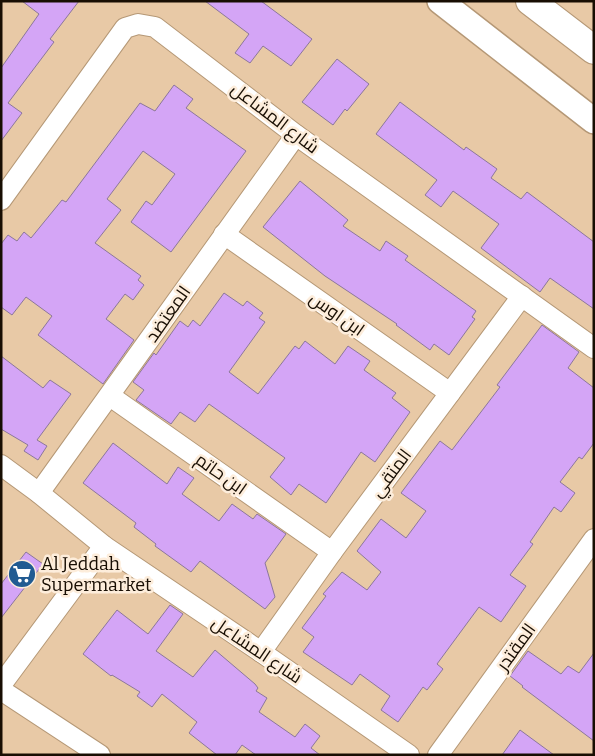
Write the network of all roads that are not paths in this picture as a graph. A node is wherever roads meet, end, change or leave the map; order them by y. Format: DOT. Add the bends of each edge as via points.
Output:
graph roads {
  1 [pos="440,1"];
  2 [pos="530,1"];
  3 [pos="571,33"];
  4 [pos="594,50"];
  5 [pos="594,54"];
  6 [pos="594,121"];
  7 [pos="296,135"];
  8 [pos="1,200"];
  9 [pos="224,234"];
  10 [pos="522,296"];
  11 [pos="594,348"];
  12 [pos="450,393"];
  13 [pos="110,396"];
  14 [pos="1,465"];
  15 [pos="39,493"];
  16 [pos="594,538"];
  17 [pos="104,546"];
  18 [pos="332,552"];
  19 [pos="261,652"];
  20 [pos="1,686"];
  21 [pos="1,690"];
  22 [pos="100,755"];
  23 [pos="409,755"];
  24 [pos="438,755"];
  1 -- 6 [label="street"];
  2 -- 3 [label="highway"];
  3 -- 4 [label="highway"];
  3 -- 5 [label="highway"];
  7 -- 8 [label="street, شارع المشاعل" via="155,27 131,25 125,28"];
  7 -- 9 [label="street, المعتضد"];
  7 -- 10 [label="street, شارع المشاعل"];
  9 -- 12 [label="street, ابن اوس"];
  9 -- 13 [label="street, المعتضد"];
  10 -- 11 [label="street, شارع المشاعل"];
  10 -- 12 [label="street, المتقي"];
  12 -- 18 [label="street, المتقي"];
  13 -- 15 [label="street, المعتضد"];
  13 -- 18 [label="street, ابن حاتم"];
  14 -- 15 [label="street, شارع المشاعل"];
  15 -- 17 [label="street, شارع المشاعل"];
  16 -- 24 [label="street, المقتدر"];
  17 -- 19 [label="street, شارع المشاعل"];
  17 -- 20 [label="street"];
  18 -- 19 [label="street, المتقي"];
  19 -- 23 [label="street, شارع المشاعل"];
  21 -- 22 [label="street"];
}
